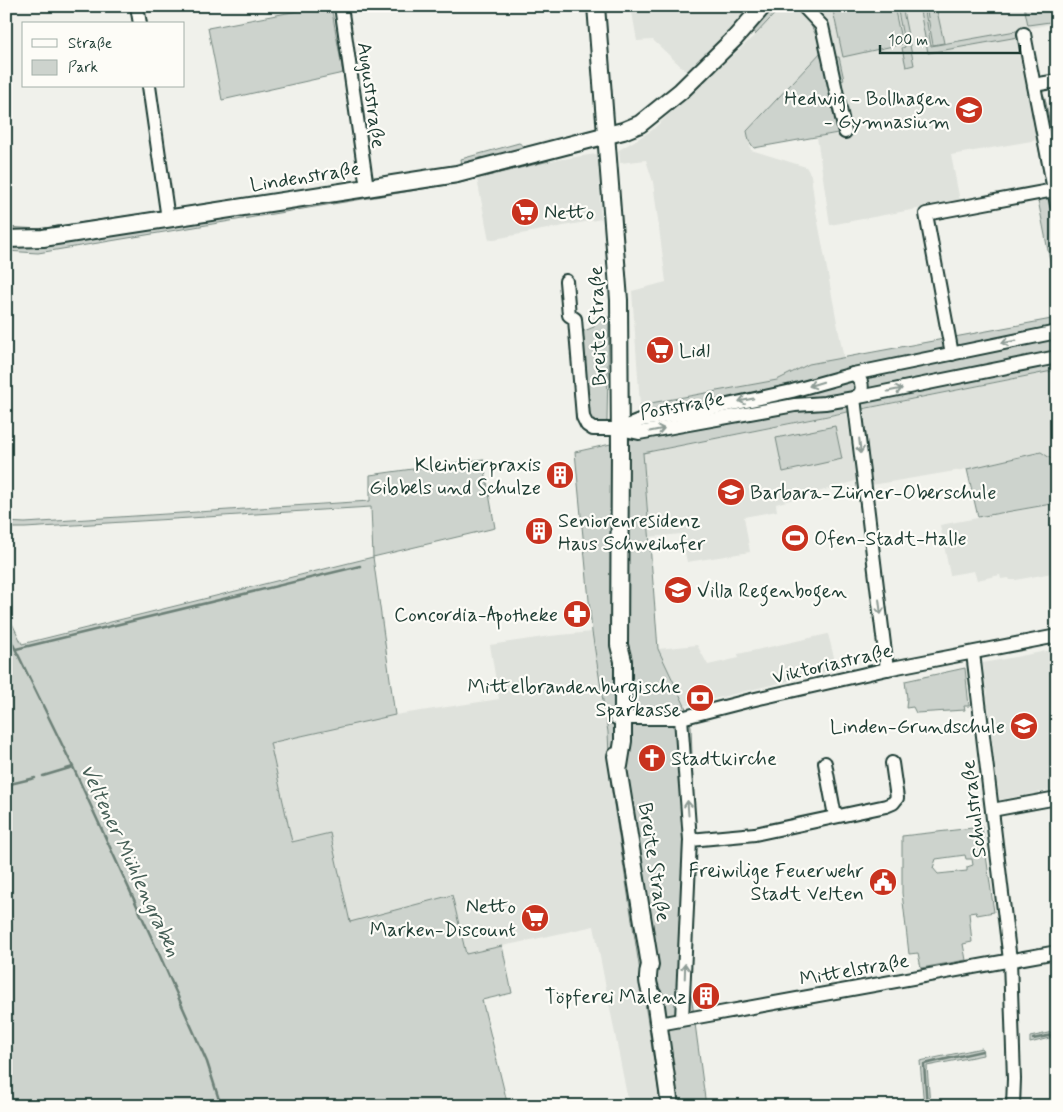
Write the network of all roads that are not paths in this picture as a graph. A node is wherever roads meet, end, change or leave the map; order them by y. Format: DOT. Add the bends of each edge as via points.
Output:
graph roads {
  1 [pos="137,6"];
  2 [pos="340,6"];
  3 [pos="596,6"];
  4 [pos="763,6"];
  5 [pos="803,6"];
  6 [pos="140,22"];
  7 [pos="1024,34"];
  8 [pos="1057,81"];
  9 [pos="1034,85"];
  10 [pos="149,88"];
  11 [pos="845,132"];
  12 [pos="607,136"];
  13 [pos="367,188"];
  14 [pos="1056,196"];
  15 [pos="168,219"];
  16 [pos="6,239"];
  17 [pos="566,281"];
  18 [pos="1057,332"];
  19 [pos="952,354"];
  20 [pos="1057,357"];
  21 [pos="850,374"];
  22 [pos="854,398"];
  23 [pos="620,429"];
  24 [pos="1057,636"];
  25 [pos="973,653"];
  26 [pos="887,669"];
  27 [pos="619,718"];
  28 [pos="681,718"];
  29 [pos="825,763"];
  30 [pos="892,764"];
  31 [pos="1057,798"];
  32 [pos="992,810"];
  33 [pos="836,816"];
  34 [pos="690,840"];
  35 [pos="1057,952"];
  36 [pos="1010,960"];
  37 [pos="682,1020"];
  38 [pos="658,1024"];
  39 [pos="670,1106"];
  40 [pos="1013,1106"];
  1 -- 6 [label="street"];
  2 -- 13 [label="street, Auguststraße"];
  3 -- 12 [label="main road, Breite Straße"];
  4 -- 12 [label="main road, Lindenstraße" via="681,91 640,124"];
  5 -- 11 [label="street" via="822,26"];
  7 -- 9 [label="street"];
  8 -- 9 [label="street"];
  9 -- 14 [label="street"];
  10 -- 15 [label="street"];
  12 -- 13 [label="main road, Lindenstraße" via="457,174"];
  12 -- 23 [label="main road, Breite Straße" via="618,287"];
  13 -- 15 [label="main road, Lindenstraße"];
  14 -- 19 [label="street" via="926,214"];
  15 -- 16 [label="main road, Lindenstraße" via="43,238"];
  17 -- 23 [label="street" via="569,315 575,319 583,417 593,429"];
  18 -- 19 [label="street, Poststraße, one-way"];
  19 -- 21 [label="street, Poststraße"];
  22 -- 20 [label="street, Poststraße, one-way"];
  21 -- 22 [label="street" via="858,377 862,385 860,394"];
  21 -- 23 [label="street, Poststraße, one-way" via="792,391 642,420"];
  23 -- 22 [label="street, Poststraße, one-way" via="639,433 778,407"];
  22 -- 26 [label="street, one-way"];
  23 -- 27 [label="main road, Breite Straße" via="620,645 623,661"];
  24 -- 25 [label="street, Viktoriastraße"];
  25 -- 26 [label="street, Viktoriastraße"];
  25 -- 32 [label="street, Schulstraße"];
  26 -- 28 [label="street, Viktoriastraße"];
  27 -- 28 [label="street, Viktoriastraße"];
  27 -- 38 [label="main road, Breite Straße" via="623,741 619,766 650,966 655,971 659,992 655,999"];
  34 -- 28 [label="street, one-way"];
  29 -- 33 [label="street"];
  30 -- 33 [label="street" via="897,798 893,803"];
  31 -- 32 [label="street"];
  32 -- 36 [label="street, Schulstraße"];
  33 -- 34 [label="street" via="755,834"];
  37 -- 34 [label="street, one-way"];
  35 -- 36 [label="street, Mittelstraße"];
  36 -- 37 [label="street, Mittelstraße"];
  36 -- 40 [label="street, Schulstraße"];
  37 -- 38 [label="street, Mittelstraße"];
  38 -- 39 [label="main road, Breite Straße"];
}
